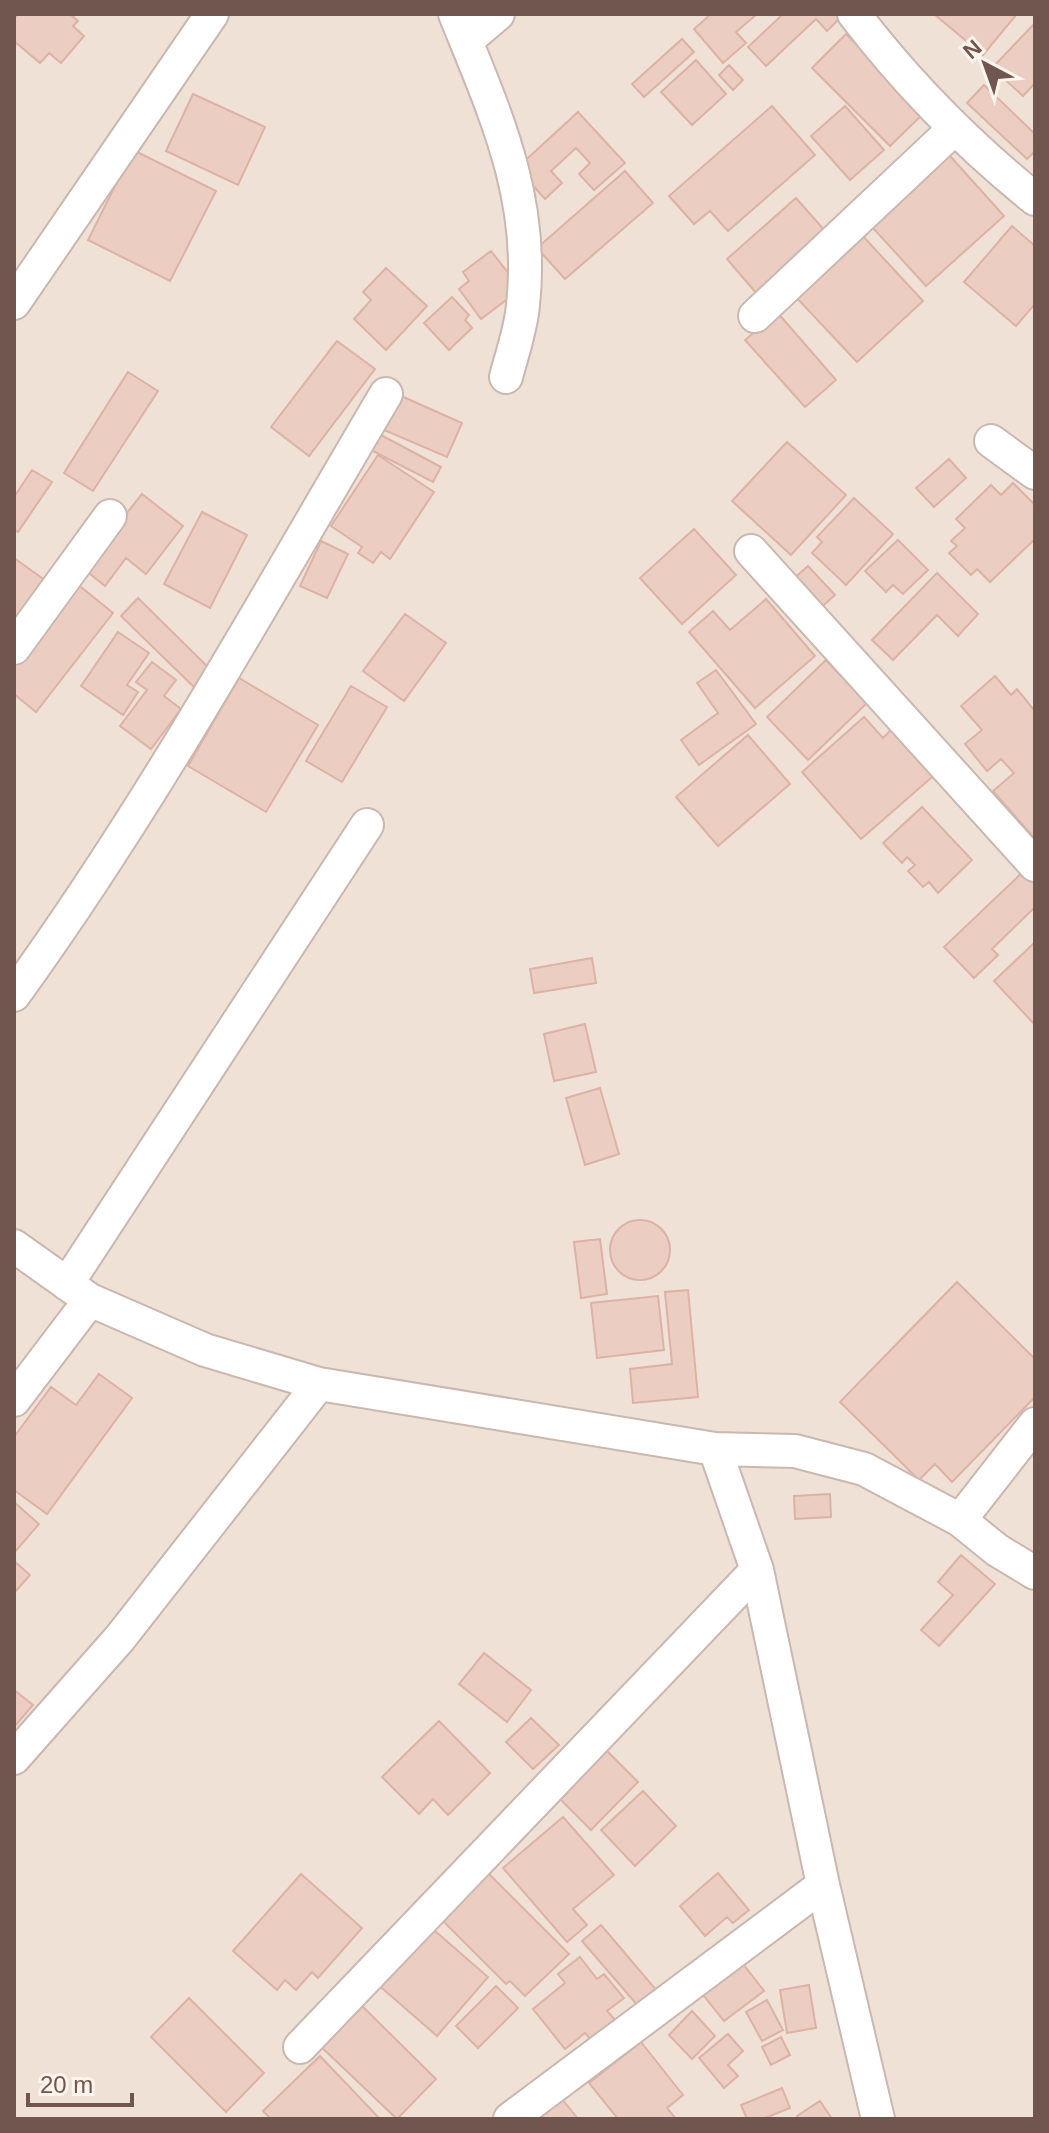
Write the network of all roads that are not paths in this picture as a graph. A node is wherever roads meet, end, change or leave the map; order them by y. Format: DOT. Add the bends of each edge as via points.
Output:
graph roads {
  1 [pos="212,14"];
  2 [pos="498,14"];
  3 [pos="854,14"];
  4 [pos="460,27"];
  5 [pos="955,128"];
  6 [pos="1035,199"];
  7 [pos="14,303"];
  8 [pos="755,316"];
  9 [pos="506,377"];
  10 [pos="386,394"];
  11 [pos="991,441"];
  12 [pos="1035,473"];
  13 [pos="110,516"];
  14 [pos="751,551"];
  15 [pos="14,648"];
  16 [pos="367,825"];
  17 [pos="1035,865"];
  18 [pos="14,995"];
  19 [pos="14,1246"];
  20 [pos="78,1292"];
  21 [pos="319,1384"];
  22 [pos="14,1400"];
  23 [pos="1035,1424"];
  24 [pos="715,1449"];
  25 [pos="960,1520"];
  26 [pos="757,1570"];
  27 [pos="1035,1573"];
  28 [pos="14,1758"];
  29 [pos="823,1885"];
  30 [pos="300,2047"];
  31 [pos="510,2119"];
  32 [pos="878,2119"];
  1 -- 7 [label="street"];
  2 -- 4 [label="street"];
  3 -- 5 [label="street"];
  4 -- 9 [label="street" via="503,131 524,230 523,309"];
  5 -- 6 [label="street"];
  5 -- 8 [label="street"];
  10 -- 18 [label="street" via="154,789"];
  11 -- 12 [label="street"];
  13 -- 15 [label="street"];
  14 -- 17 [label="street"];
  16 -- 20 [label="street"];
  19 -- 20 [label="street"];
  20 -- 21 [label="street" via="205,1350"];
  20 -- 22 [label="street"];
  21 -- 24 [label="street"];
  21 -- 28 [label="street" via="120,1638"];
  23 -- 25 [label="street"];
  24 -- 25 [label="street" via="795,1451 864,1469"];
  24 -- 26 [label="street"];
  25 -- 27 [label="street"];
  26 -- 29 [label="street"];
  26 -- 30 [label="street"];
  29 -- 31 [label="street"];
  29 -- 32 [label="street"];
}
